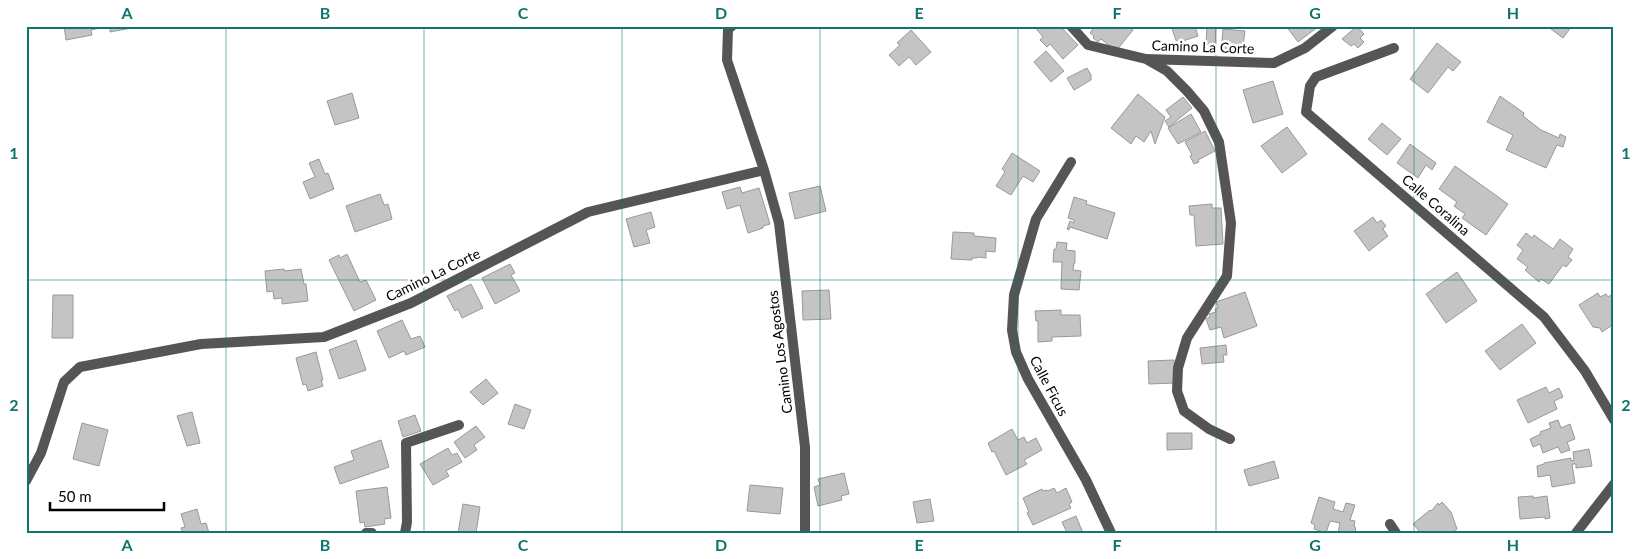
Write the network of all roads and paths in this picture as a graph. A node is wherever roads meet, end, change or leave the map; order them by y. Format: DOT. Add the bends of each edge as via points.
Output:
graph roads {
  1 [pos="732,26"];
  2 [pos="1071,26"];
  3 [pos="1333,26"];
  4 [pos="1394,48"];
  5 [pos="1146,59"];
  6 [pos="1071,162"];
  7 [pos="764,170"];
  8 [pos="1614,420"];
  9 [pos="459,425"];
  10 [pos="1230,439"];
  11 [pos="26,481"];
  12 [pos="1614,484"];
  13 [pos="366,533"];
  14 [pos="372,533"];
  15 [pos="405,533"];
  16 [pos="805,533"];
  17 [pos="1111,533"];
  18 [pos="1576,533"];
  1 -- 7 [label="street" via="728,29 727,60"];
  2 -- 5 [label="street, Camino La Corte" via="1088,45"];
  3 -- 5 [label="street, Camino La Corte" via="1306,48 1274,63"];
  4 -- 8 [label="street, Calle Coralina" via="1316,77 1310,86 1306,112 1544,317 1584,371"];
  5 -- 10 [label="street" via="1167,71 1204,111 1219,142 1230,223 1227,276 1187,338 1178,368 1177,392 1184,411 1208,429"];
  6 -- 17 [label="street, Calle Ficus" via="1036,218 1014,294 1012,330 1016,352 1028,379 1086,480"];
  7 -- 11 [label="street, Camino La Corte" via="588,212 411,303 324,337 202,344 80,367 64,382 41,453"];
  7 -- 16 [label="street, Camino Los Agostos" via="779,223 805,447"];
  9 -- 15 [label="street" via="406,443"];
  12 -- 18 [label="street"];
  13 -- 14 [label="street"];
}
